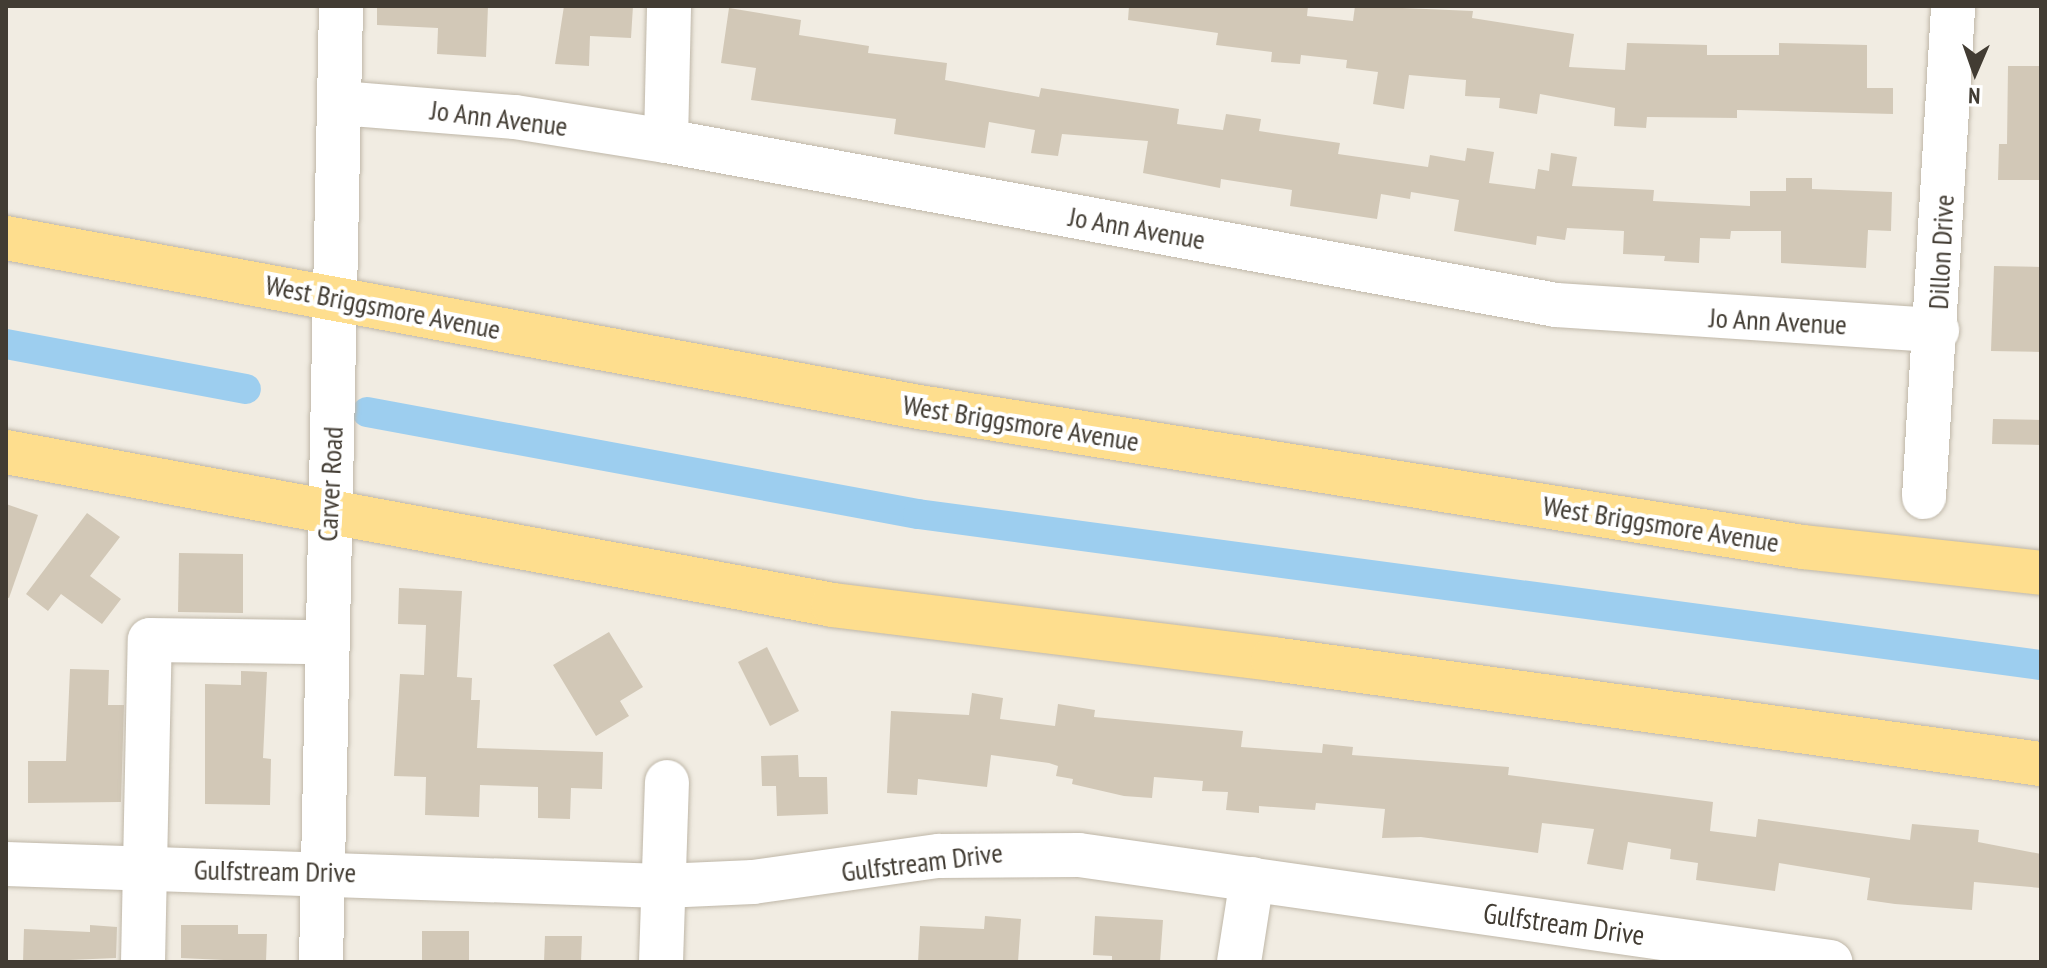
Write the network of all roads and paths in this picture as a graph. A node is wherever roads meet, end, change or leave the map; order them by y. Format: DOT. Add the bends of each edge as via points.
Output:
graph roads {
  1 [pos="341,6"];
  2 [pos="669,6"];
  3 [pos="1953,6"];
  4 [pos="340,103"];
  5 [pos="666,141"];
  6 [pos="6,238"];
  7 [pos="336,298"];
  8 [pos="1937,330"];
  9 [pos="6,452"];
  10 [pos="1924,497"];
  11 [pos="329,514"];
  12 [pos="2041,573"];
  13 [pos="324,642"];
  14 [pos="2041,764"];
  15 [pos="667,782"];
  16 [pos="6,864"];
  17 [pos="145,868"];
  18 [pos="322,872"];
  19 [pos="1252,879"];
  20 [pos="663,886"];
  21 [pos="1583,944"];
  22 [pos="143,962"];
  23 [pos="321,962"];
  24 [pos="661,962"];
  25 [pos="1239,962"];
  26 [pos="1830,962"];
  1 -- 4 [label="street, Carver Road"];
  2 -- 5 [label="street"];
  3 -- 8 [label="street, Dillon Drive"];
  4 -- 5 [label="street, Jo Ann Avenue" via="515,117"];
  4 -- 7 [label="street, Carver Road"];
  5 -- 8 [label="street, Jo Ann Avenue" via="1556,305"];
  6 -- 7 [label="main road, West Briggsmore Avenue"];
  7 -- 11 [label="street, Carver Road"];
  7 -- 12 [label="main road, West Briggsmore Avenue" via="919,407 1803,547"];
  8 -- 10 [label="street, Dillon Drive"];
  9 -- 11 [label="main road"];
  11 -- 13 [label="street, Carver Road"];
  11 -- 14 [label="main road" via="833,605"];
  13 -- 17 [label="street" via="150,640"];
  13 -- 18 [label="street, Carver Road"];
  15 -- 20 [label="street"];
  16 -- 17 [label="street, Gulfstream Drive"];
  17 -- 18 [label="street, Gulfstream Drive"];
  17 -- 22 [label="street"];
  18 -- 20 [label="street, Gulfstream Drive"];
  18 -- 23 [label="street, Carver Road"];
  19 -- 20 [label="street, Gulfstream Drive" via="1079,855 1009,851 753,882"];
  19 -- 21 [label="street, Gulfstream Drive"];
  19 -- 25 [label="street"];
  20 -- 24 [label="street"];
  21 -- 26 [label="street, Gulfstream Drive"];
}
